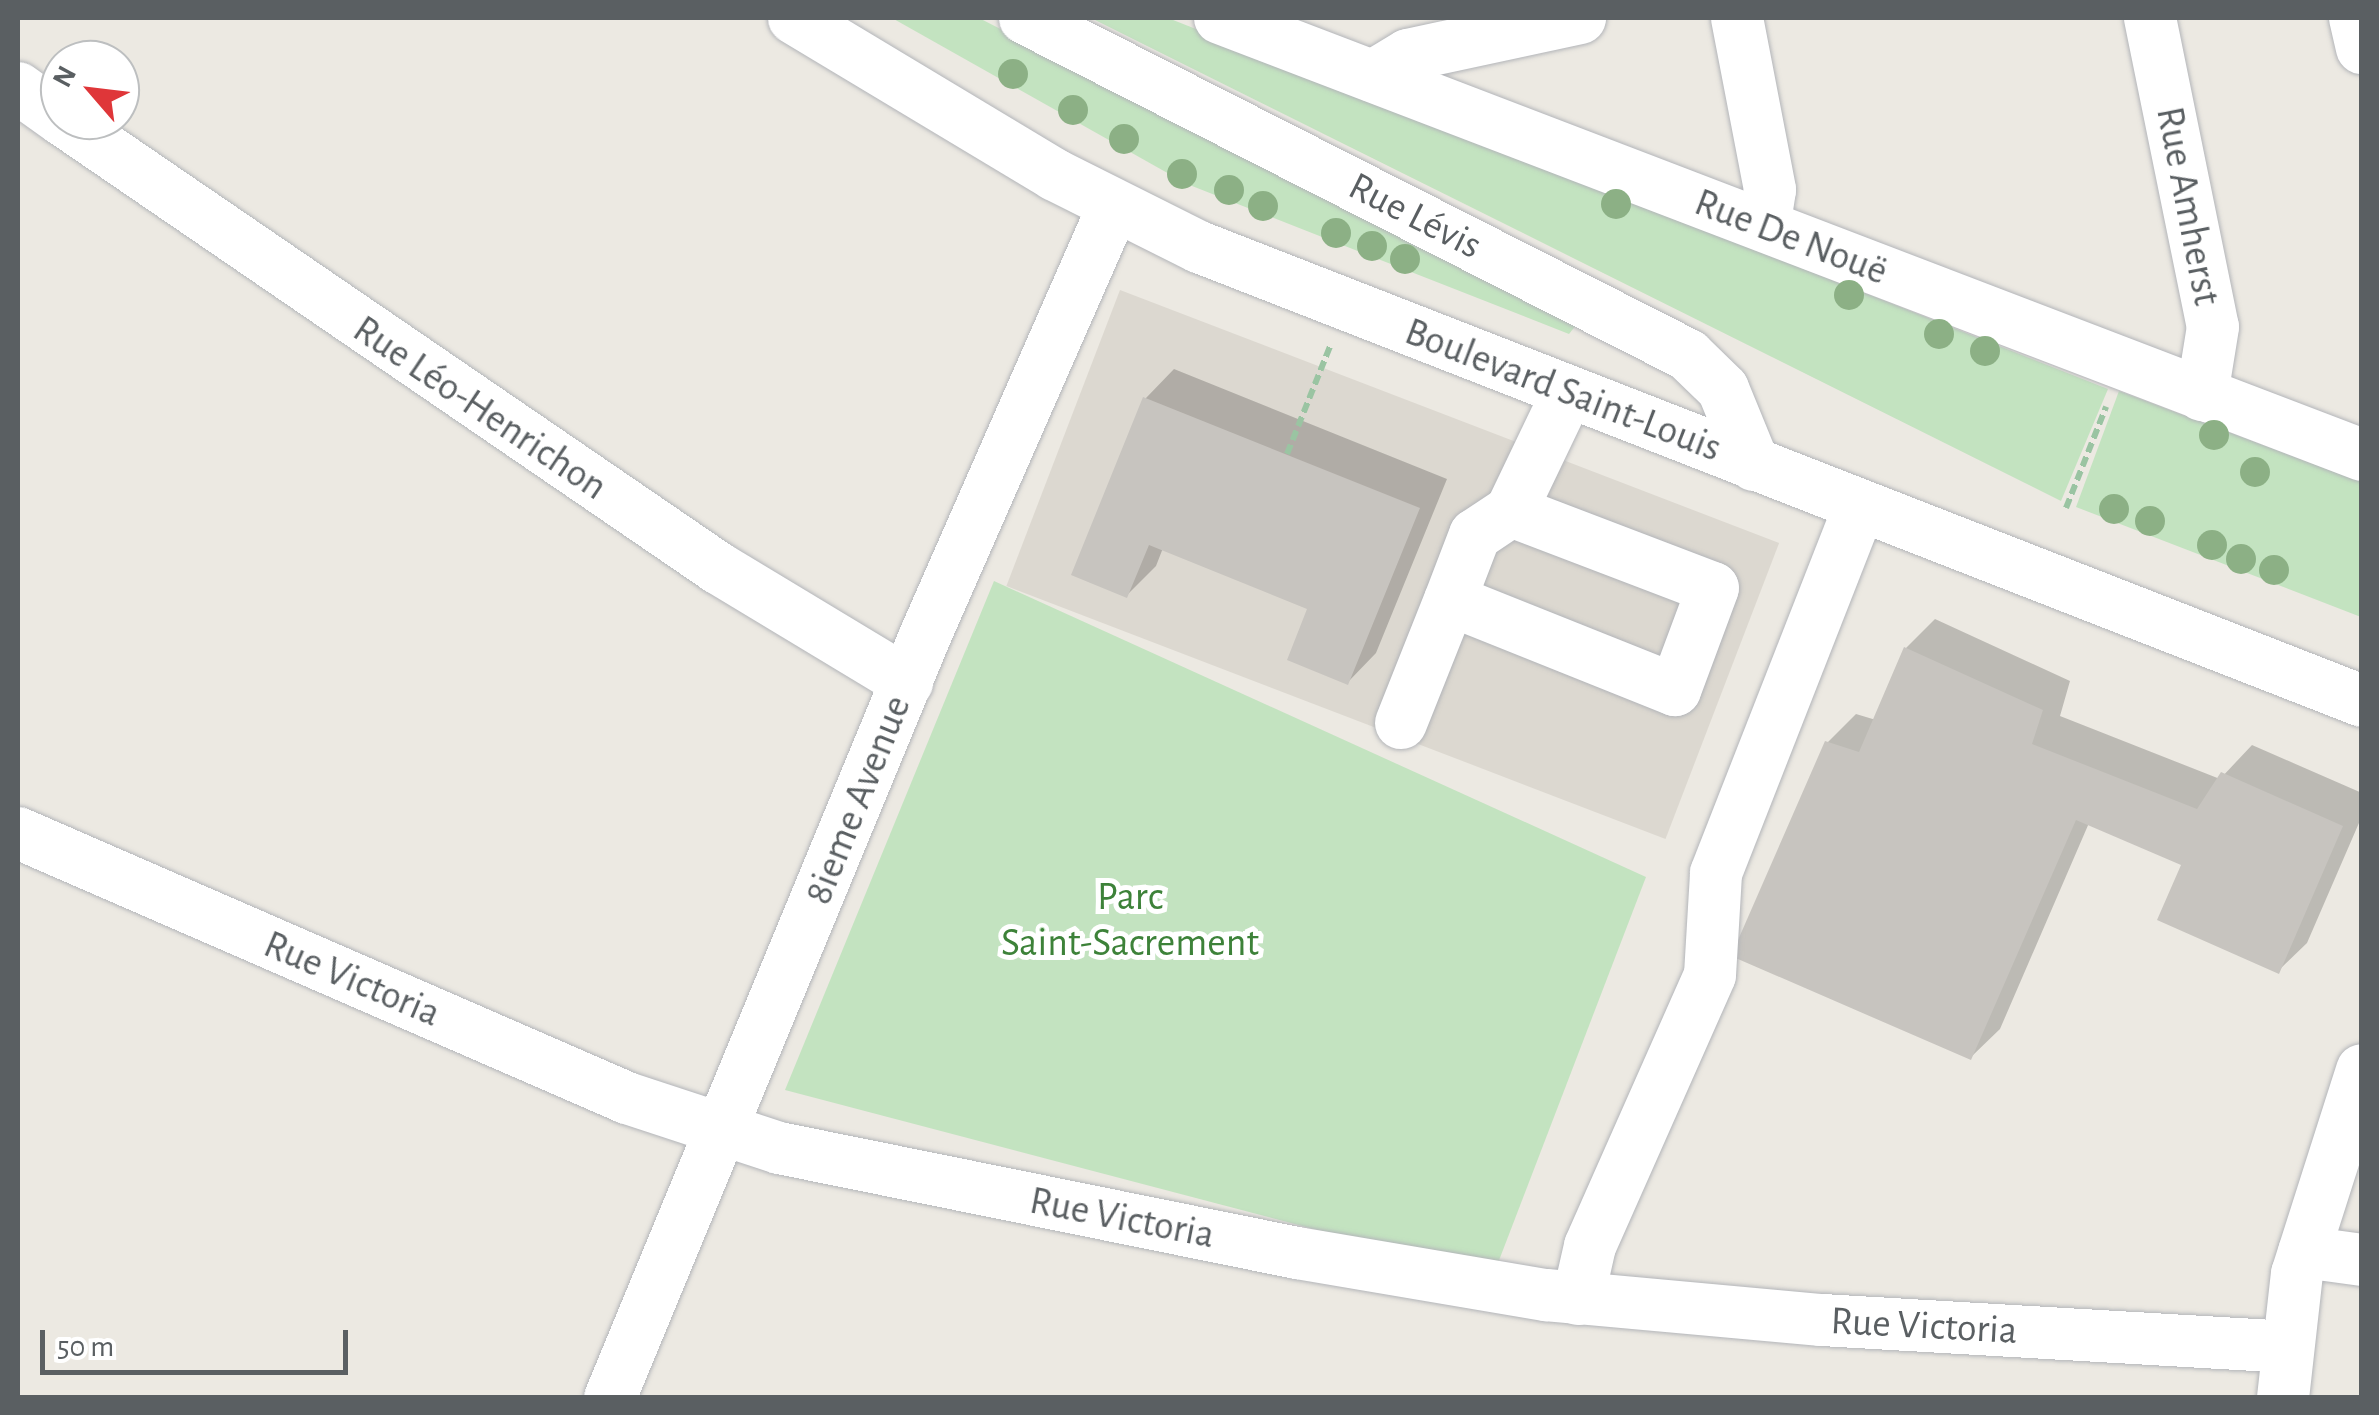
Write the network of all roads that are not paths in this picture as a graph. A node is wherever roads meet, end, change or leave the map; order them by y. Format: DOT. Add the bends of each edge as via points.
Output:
graph roads {
  1 [pos="794,18"];
  2 [pos="1025,18"];
  3 [pos="1220,18"];
  4 [pos="1737,18"];
  5 [pos="2150,18"];
  6 [pos="2356,18"];
  7 [pos="1549,21"];
  8 [pos="1323,38"];
  9 [pos="2362,48"];
  10 [pos="1374,76"];
  11 [pos="18,88"];
  12 [pos="40,104"];
  13 [pos="92,140"];
  14 [pos="1114,206"];
  15 [pos="1764,226"];
  16 [pos="1568,392"];
  17 [pos="2202,395"];
  18 [pos="2362,455"];
  19 [pos="1754,465"];
  20 [pos="1860,506"];
  21 [pos="1511,510"];
  22 [pos="1450,600"];
  23 [pos="907,682"];
  24 [pos="2362,701"];
  25 [pos="1401,723"];
  26 [pos="18,834"];
  27 [pos="2362,1070"];
  28 [pos="720,1131"];
  29 [pos="2304,1252"];
  30 [pos="2362,1260"];
  31 [pos="1578,1299"];
  32 [pos="2288,1346"];
  33 [pos="610,1398"];
  34 [pos="2284,1398"];
  1 -- 14 [label="street, Boulevard Saint-Louis"];
  2 -- 19 [label="street, Rue Lévis" via="1688,354 1723,389"];
  3 -- 8 [label="street, Rue De Nouë"];
  4 -- 15 [label="street" via="1770,190"];
  5 -- 17 [label="street, Rue Amherst" via="2213,328"];
  6 -- 9 [label="street"];
  7 -- 10 [label="street" via="1408,54"];
  8 -- 10 [label="street, Rue De Nouë"];
  10 -- 15 [label="street, Rue De Nouë"];
  11 -- 12 [label="street, Rue Léo-Henrichon"];
  13 -- 23 [label="street, Rue Léo-Henrichon" via="718,568"];
  14 -- 16 [label="street, Boulevard Saint-Louis" via="1256,271"];
  14 -- 23 [label="street, 8ieme Avenue"];
  15 -- 17 [label="street, Rue De Nouë"];
  16 -- 19 [label="street, Boulevard Saint-Louis"];
  16 -- 21 [label="street"];
  17 -- 18 [label="street, Rue De Nouë"];
  19 -- 20 [label="street, Boulevard Saint-Louis"];
  20 -- 24 [label="street, Boulevard Saint-Louis"];
  20 -- 31 [label="street" via="1716,873 1710,975 1590,1246"];
  21 -- 22 [label="street" via="1475,535"];
  21 -- 22 [label="street" via="1714,588 1675,690"];
  22 -- 25 [label="street"];
  23 -- 28 [label="street, 8ieme Avenue"];
  26 -- 28 [label="street, Rue Victoria" via="627,1098"];
  27 -- 29 [label="street"];
  28 -- 31 [label="street, Rue Victoria" via="1297,1253"];
  28 -- 33 [label="street, 8ieme Avenue"];
  29 -- 30 [label="street"];
  29 -- 32 [label="street"];
  31 -- 32 [label="street, Rue Victoria"];
  32 -- 34 [label="street"];
}
